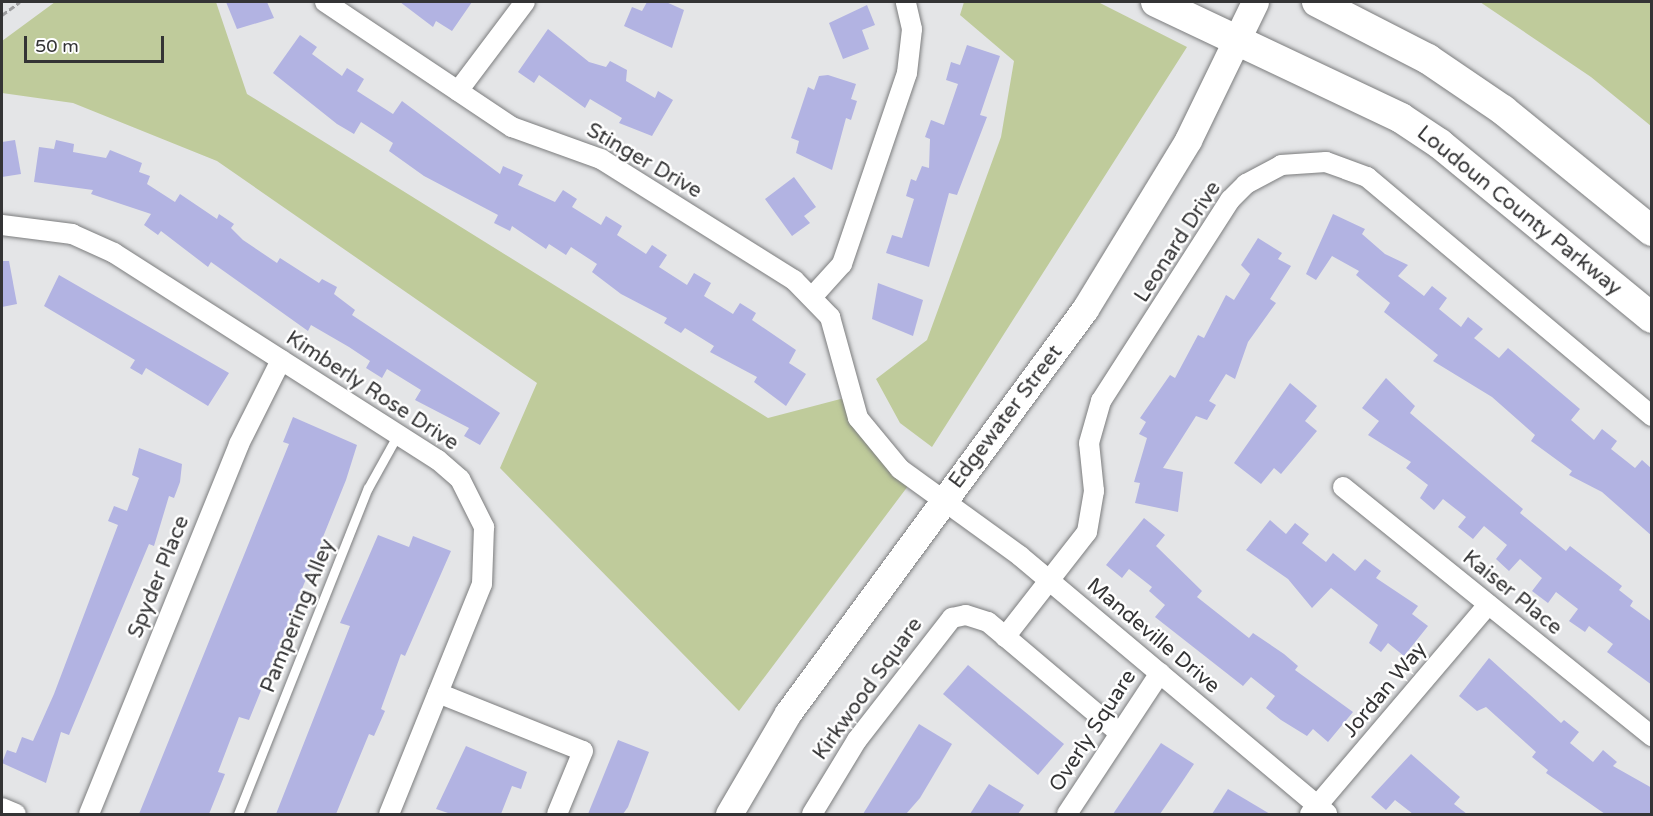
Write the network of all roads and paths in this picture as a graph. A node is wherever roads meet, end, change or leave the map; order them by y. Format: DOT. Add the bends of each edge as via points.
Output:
graph roads {
  1 [pos="20,2"];
  2 [pos="325,2"];
  3 [pos="525,2"];
  4 [pos="906,2"];
  5 [pos="1156,2"];
  6 [pos="1255,2"];
  7 [pos="1317,2"];
  8 [pos="2,15"];
  9 [pos="1236,39"];
  10 [pos="458,91"];
  11 [pos="2,225"];
  12 [pos="1652,231"];
  13 [pos="813,296"];
  14 [pos="1652,318"];
  15 [pos="281,360"];
  16 [pos="1652,416"];
  17 [pos="398,435"];
  18 [pos="1343,487"];
  19 [pos="945,498"];
  20 [pos="1052,582"];
  21 [pos="1488,604"];
  22 [pos="1005,637"];
  23 [pos="1160,674"];
  24 [pos="438,693"];
  25 [pos="1118,732"];
  26 [pos="1652,736"];
  27 [pos="2,808"];
  28 [pos="1318,812"];
  29 [pos="16,814"];
  30 [pos="89,814"];
  31 [pos="238,814"];
  32 [pos="388,814"];
  33 [pos="557,814"];
  34 [pos="729,814"];
  35 [pos="812,814"];
  36 [pos="1067,814"];
  1 -- 8 [label="path"];
  2 -- 10 [label="street, Stinger Drive"];
  3 -- 10 [label="street"];
  4 -- 13 [label="street" via="912,29 907,74 842,264"];
  5 -- 9 [label="main road, Loudoun County Parkway"];
  6 -- 9 [label="street, Edgewater Street"];
  7 -- 12 [label="main road" via="1428,59 1494,104"];
  9 -- 14 [label="main road, Loudoun County Parkway" via="1401,118 1440,144"];
  9 -- 19 [label="street, Edgewater Street" via="1138,226 1085,309"];
  10 -- 13 [label="street, Stinger Drive" via="512,127 601,159"];
  11 -- 15 [label="street, Kimberly Rose Drive" via="72,234 114,253"];
  13 -- 19 [label="street, Stinger Drive" via="830,316 858,417 870,438 900,469"];
  15 -- 17 [label="street, Kimberly Rose Drive"];
  15 -- 30 [label="street, Spyder Place" via="239,444"];
  16 -- 20 [label="street, Leonard Drive" via="1367,177 1326,162 1281,165 1253,179 1230,200 1101,401 1089,443 1094,491 1087,532"];
  17 -- 24 [label="street, Kimberly Rose Drive" via="460,479 484,527 482,584"];
  17 -- 31 [label="lane, Pampering Alley" via="368,488"];
  18 -- 21 [label="street, Kaiser Place"];
  19 -- 20 [label="street, Mandeville Drive"];
  19 -- 34 [label="street, Edgewater Street" via="788,713"];
  20 -- 22 [label="street, Leonard Drive"];
  20 -- 23 [label="street, Mandeville Drive"];
  21 -- 26 [label="street, Kaiser Place"];
  21 -- 28 [label="street, Jordan Way"];
  22 -- 25 [label="street, Kirkwood Square"];
  22 -- 35 [label="street, Kirkwood Square" via="972,616 942,626 857,740"];
  23 -- 25 [label="street, Overly Square"];
  23 -- 28 [label="street, Mandeville Drive"];
  24 -- 32 [label="street, Kimberly Rose Drive"];
  24 -- 33 [label="street" via="583,751"];
  25 -- 36 [label="street, Overly Square"];
  27 -- 29 [label="street"];
}
